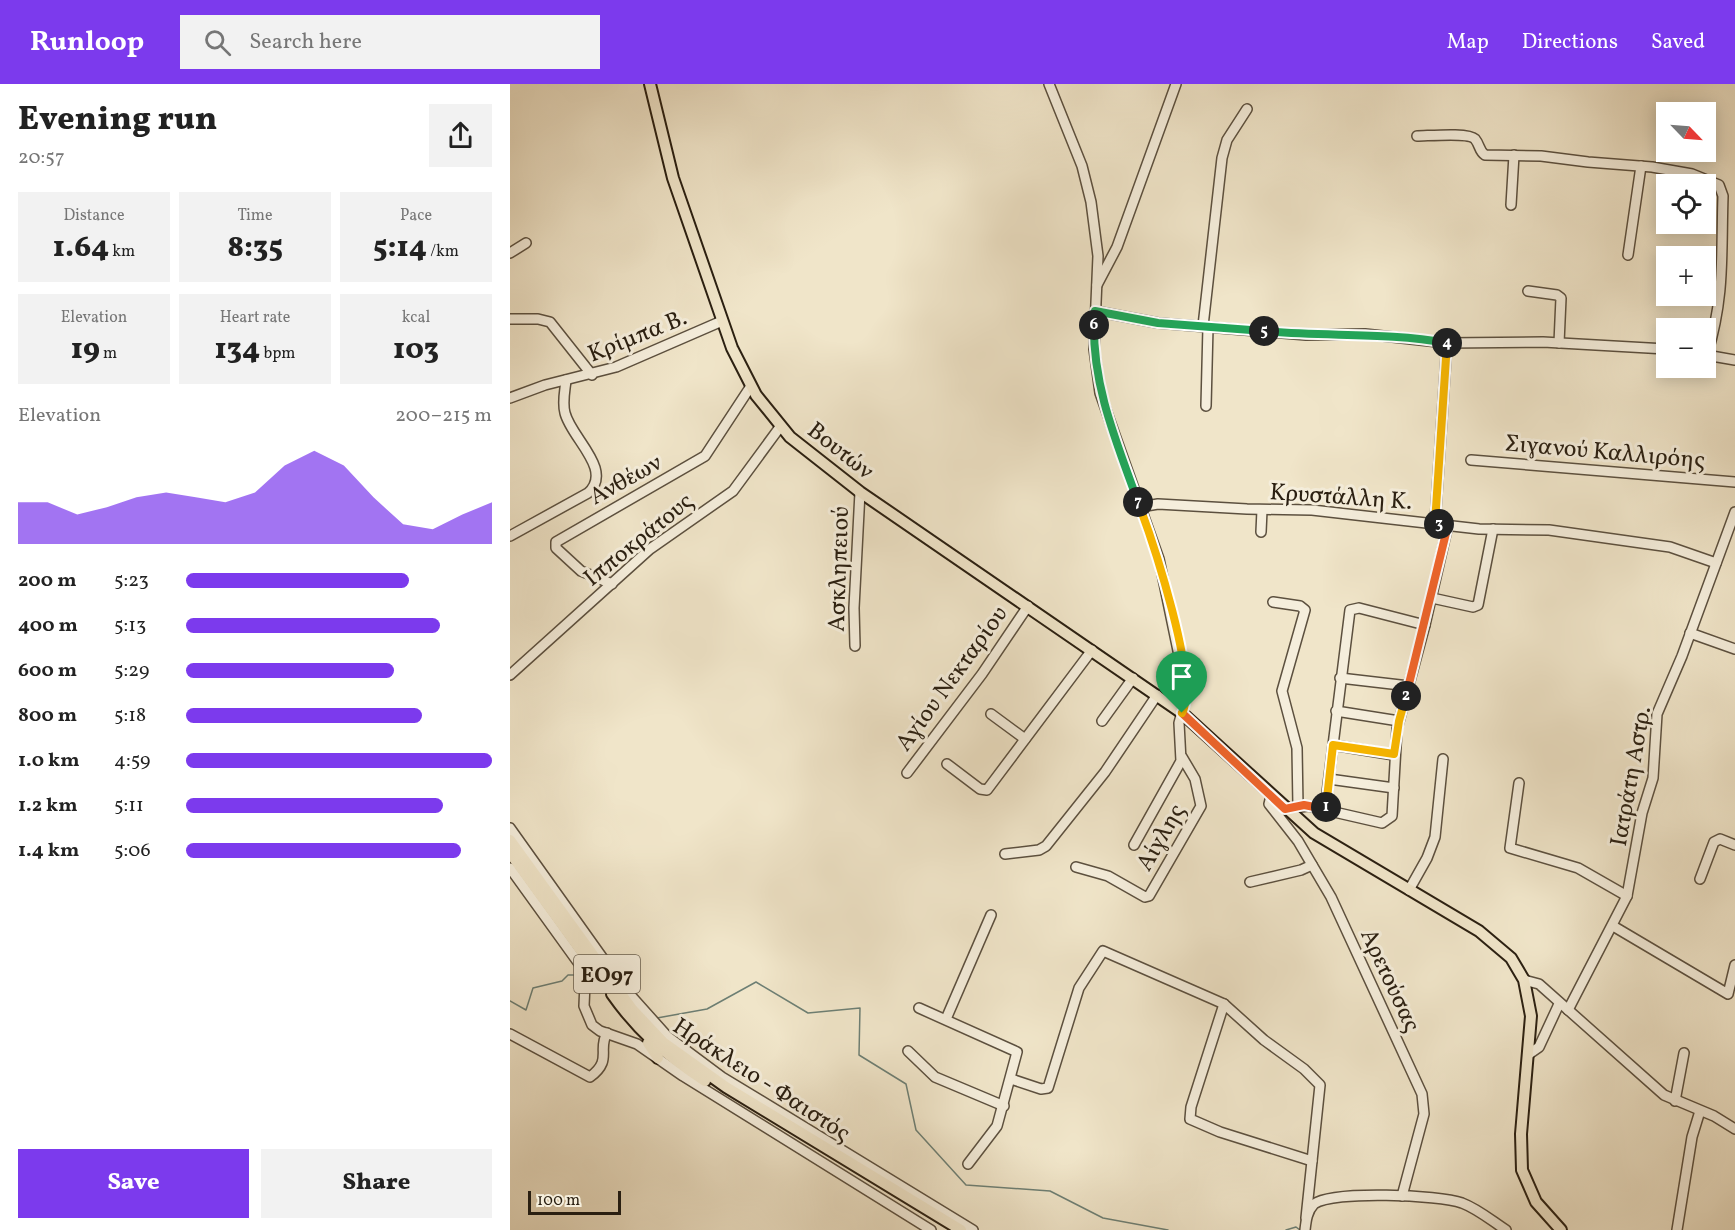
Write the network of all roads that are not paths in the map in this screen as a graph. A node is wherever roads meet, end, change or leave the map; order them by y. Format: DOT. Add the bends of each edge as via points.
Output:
graph roads {
  1 [pos="650,84"];
  2 [pos="1049,84"];
  3 [pos="1176,84"];
  4 [pos="1247,109"];
  5 [pos="1417,136"];
  6 [pos="1514,155"];
  7 [pos="1641,166"];
  8 [pos="1511,205"];
  9 [pos="526,243"];
  10 [pos="510,253"];
  11 [pos="1628,255"];
  12 [pos="1095,287"];
  13 [pos="1528,291"];
  14 [pos="1095,311"];
  15 [pos="510,319"];
  16 [pos="722,321"];
  17 [pos="1716,324"];
  18 [pos="1206,326"];
  19 [pos="1447,343"];
  20 [pos="1559,343"];
  21 [pos="1656,348"];
  22 [pos="1716,357"];
  23 [pos="1735,360"];
  24 [pos="592,375"];
  25 [pos="566,380"];
  26 [pos="751,386"];
  27 [pos="510,398"];
  28 [pos="1206,406"];
  29 [pos="780,426"];
  30 [pos="1471,460"];
  31 [pos="1735,482"];
  32 [pos="860,492"];
  33 [pos="1140,507"];
  34 [pos="1262,510"];
  35 [pos="1735,512"];
  36 [pos="1435,523"];
  37 [pos="1448,525"];
  38 [pos="1493,529"];
  39 [pos="1261,532"];
  40 [pos="510,536"];
  41 [pos="1716,563"];
  42 [pos="612,584"];
  43 [pos="1432,598"];
  44 [pos="1273,602"];
  45 [pos="1028,606"];
  46 [pos="1425,625"];
  47 [pos="1690,633"];
  48 [pos="855,646"];
  49 [pos="1735,649"];
  50 [pos="1092,650"];
  51 [pos="510,675"];
  52 [pos="1133,678"];
  53 [pos="1340,678"];
  54 [pos="1409,686"];
  55 [pos="1157,695"];
  56 [pos="1336,711"];
  57 [pos="1182,713"];
  58 [pos="991,714"];
  59 [pos="1102,721"];
  60 [pos="1399,721"];
  61 [pos="1025,739"];
  62 [pos="1333,745"];
  63 [pos="1394,754"];
  64 [pos="1182,757"];
  65 [pos="1443,759"];
  66 [pos="946,764"];
  67 [pos="907,773"];
  68 [pos="1329,779"];
  69 [pos="1519,783"];
  70 [pos="1394,788"];
  71 [pos="1271,796"];
  72 [pos="1298,806"];
  73 [pos="1285,809"];
  74 [pos="1325,809"];
  75 [pos="510,828"];
  76 [pos="510,840"];
  77 [pos="1134,845"];
  78 [pos="1735,845"];
  79 [pos="510,853"];
  80 [pos="1005,854"];
  81 [pos="1312,865"];
  82 [pos="1076,867"];
  83 [pos="510,868"];
  84 [pos="1700,879"];
  85 [pos="1250,882"];
  86 [pos="1409,890"];
  87 [pos="1627,896"];
  88 [pos="562,900"];
  89 [pos="991,915"];
  90 [pos="568,920"];
  91 [pos="1614,926"];
  92 [pos="1735,965"];
  93 [pos="1524,980"];
  94 [pos="1224,1004"];
  95 [pos="1559,1004"];
  96 [pos="919,1008"];
  97 [pos="1568,1010"];
  98 [pos="626,1014"];
  99 [pos="946,1019"];
  100 [pos="607,1033"];
  101 [pos="510,1034"];
  102 [pos="908,1051"];
  103 [pos="1684,1053"];
  104 [pos="1529,1054"];
  105 [pos="658,1058"];
  106 [pos="1011,1080"];
  107 [pos="723,1087"];
  108 [pos="745,1090"];
  109 [pos="1675,1101"];
  110 [pos="731,1106"];
  111 [pos="1004,1106"];
  112 [pos="1700,1111"];
  113 [pos="1735,1129"];
  114 [pos="1312,1161"];
  115 [pos="968,1164"];
  116 [pos="1402,1196"];
  117 [pos="1306,1218"];
  118 [pos="1305,1229"];
  119 [pos="931,1230"];
  120 [pos="948,1230"];
  121 [pos="961,1230"];
  122 [pos="973,1230"];
  123 [pos="1506,1230"];
  124 [pos="1561,1230"];
  125 [pos="1677,1230"];
  1 -- 16 [label="main road, Βουτών" via="667,157"];
  2 -- 12 [label="street" via="1086,181 1098,256"];
  3 -- 12 [label="street" via="1117,247"];
  4 -- 18 [label="street" via="1227,140 1222,158"];
  5 -- 6 [label="street" via="1470,136 1483,154"];
  6 -- 7 [label="street"];
  6 -- 8 [label="street"];
  7 -- 11 [label="street"];
  7 -- 17 [label="street" via="1692,174 1722,189 1723,284"];
  9 -- 10 [label="street"];
  12 -- 14 [label="street"];
  13 -- 20 [label="street" via="1561,298"];
  14 -- 18 [label="street" via="1158,323"];
  14 -- 33 [label="street" via="1094,349 1100,393"];
  15 -- 24 [label="street" via="550,322"];
  16 -- 24 [label="street, Κρίμπα Β."];
  16 -- 26 [label="main road, Βουτών"];
  18 -- 19 [label="street" via="1306,335 1365,334"];
  18 -- 28 [label="street"];
  19 -- 20 [label="street"];
  19 -- 36 [label="street"];
  20 -- 21 [label="street"];
  22 -- 23 [label="street"];
  24 -- 25 [label="street, Κρίμπα Β."];
  25 -- 27 [label="street, Κρίμπα Β."];
  25 -- 40 [label="street, Κρίμπα Β." via="565,414 596,470 596,482 588,493"];
  26 -- 29 [label="main road, Βουτών"];
  26 -- 42 [label="street, Ανθέων" via="701,458 555,542 559,552 581,571"];
  29 -- 32 [label="main road, Βουτών" via="810,455"];
  29 -- 42 [label="street, Ιπποκράτους" via="733,491 650,549"];
  30 -- 31 [label="street, Σιγανού Καλλιρόης"];
  32 -- 45 [label="main road, Βουτών"];
  32 -- 48 [label="street, Ασκληπειού"];
  33 -- 34 [label="street, Κρυστάλλη Κ." via="1169,504"];
  33 -- 57 [label="street" via="1159,559 1178,644 1187,694"];
  34 -- 36 [label="street, Κρυστάλλη Κ." via="1324,511"];
  34 -- 39 [label="street"];
  35 -- 41 [label="street, Ιατράτη Αστρ."];
  36 -- 37 [label="street, Κρυστάλλη Κ."];
  37 -- 38 [label="street, Κρυστάλλη Κ."];
  37 -- 43 [label="street"];
  38 -- 41 [label="street, Κρυστάλλη Κ." via="1549,530 1657,545"];
  38 -- 43 [label="street" via="1478,605"];
  41 -- 47 [label="street, Ιατράτη Αστρ."];
  42 -- 51 [label="street, Ιπποκράτους"];
  43 -- 46 [label="street"];
  44 -- 72 [label="street" via="1305,610 1282,691 1298,748"];
  45 -- 50 [label="main road, Βουτών"];
  45 -- 67 [label="street, Αγίου Νεκταρίου"];
  46 -- 53 [label="street" via="1352,608"];
  46 -- 54 [label="street"];
  47 -- 49 [label="street"];
  47 -- 87 [label="street, Ιατράτη Αστρ." via="1657,714 1652,785 1642,813"];
  50 -- 52 [label="main road, Βουτών"];
  50 -- 61 [label="street"];
  52 -- 55 [label="main road, Βουτών"];
  52 -- 59 [label="street"];
  53 -- 54 [label="street"];
  53 -- 56 [label="street"];
  54 -- 60 [label="street"];
  55 -- 57 [label="main road, Βουτών"];
  55 -- 80 [label="street" via="1105,772 1046,846"];
  56 -- 60 [label="street"];
  56 -- 62 [label="street"];
  57 -- 64 [label="street"];
  57 -- 71 [label="main road, Βουτών"];
  58 -- 61 [label="street"];
  60 -- 63 [label="street"];
  61 -- 66 [label="street" via="986,790"];
  62 -- 63 [label="street"];
  62 -- 68 [label="street"];
  63 -- 70 [label="street"];
  64 -- 77 [label="street"];
  64 -- 82 [label="street, Αίγλης" via="1192,771 1201,806 1149,896 1096,871"];
  65 -- 86 [label="street" via="1434,840"];
  68 -- 70 [label="street"];
  68 -- 74 [label="street"];
  69 -- 87 [label="street" via="1510,849 1578,868"];
  70 -- 74 [label="street" via="1394,809 1387,822"];
  71 -- 73 [label="main road, Βουτών"];
  71 -- 81 [label="street, Αρετούσας" via="1269,804"];
  72 -- 73 [label="street"];
  72 -- 74 [label="street"];
  73 -- 86 [label="main road, Βουτών" via="1325,840"];
  75 -- 88 [label="street"];
  76 -- 90 [label="main road, Ηράκλειο - Φαιστός / ΕΟ97"];
  78 -- 84 [label="street" via="1716,840"];
  79 -- 98 [label="main road, Ηράκλειο - Φαιστός / ΕΟ97"];
  81 -- 85 [label="street"];
  81 -- 116 [label="street, Αρετούσας" via="1340,914 1422,1094 1424,1114"];
  83 -- 100 [label="street" via="572,953 584,978 586,1016 596,1028"];
  86 -- 93 [label="main road, Βουτών" via="1493,940 1511,958"];
  87 -- 91 [label="street, Ιατράτη Αστρ."];
  88 -- 90 [label="main road"];
  88 -- 107 [label="street" via="652,1022"];
  89 -- 99 [label="street"];
  90 -- 107 [label="main road, Ηράκλειο - Φαιστός / ΕΟ97" via="646,1026"];
  91 -- 92 [label="street" via="1728,994"];
  91 -- 97 [label="street, Ιατράτη Αστρ."];
  93 -- 95 [label="street" via="1539,984"];
  93 -- 104 [label="main road" via="1532,1016"];
  94 -- 106 [label="street" via="1103,951 1079,988 1048,1088"];
  94 -- 114 [label="street" via="1318,1082 1320,1098"];
  94 -- 114 [label="street" via="1190,1119"];
  95 -- 97 [label="street"];
  95 -- 104 [label="street" via="1538,1049"];
  96 -- 99 [label="street"];
  97 -- 109 [label="street"];
  98 -- 105 [label="main road"];
  98 -- 107 [label="main road, Ηράκλειο - Φαιστός / ΕΟ97" via="658,1048"];
  99 -- 106 [label="street" via="1016,1050"];
  100 -- 101 [label="street" via="605,1059 590,1077"];
  100 -- 105 [label="street" via="633,1042"];
  102 -- 111 [label="street" via="935,1077"];
  103 -- 109 [label="street"];
  104 -- 124 [label="main road" via="1521,1134 1522,1170 1539,1208"];
  105 -- 107 [label="street"];
  106 -- 111 [label="street"];
  107 -- 108 [label="street"];
  107 -- 108 [label="street"];
  107 -- 110 [label="street"];
  107 -- 110 [label="street"];
  107 -- 120 [label="main road, Ηράκλειο - Φαιστός / ΕΟ97"];
  107 -- 121 [label="main road, Ηράκλειο - Φαιστός / ΕΟ97"];
  108 -- 122 [label="street"];
  109 -- 112 [label="street"];
  110 -- 119 [label="street"];
  111 -- 115 [label="street" via="992,1136"];
  112 -- 113 [label="street"];
  112 -- 125 [label="street"];
  114 -- 117 [label="street"];
  116 -- 117 [label="street" via="1326,1199 1314,1204"];
  116 -- 123 [label="street" via="1462,1203"];
  117 -- 118 [label="street"];
}
